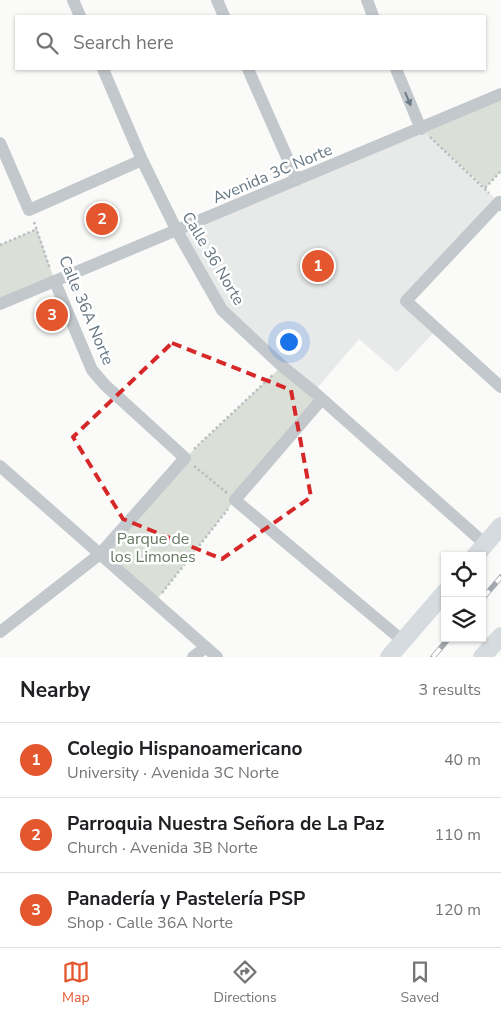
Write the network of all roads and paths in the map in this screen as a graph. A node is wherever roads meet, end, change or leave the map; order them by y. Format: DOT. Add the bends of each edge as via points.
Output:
graph roads {
  1 [pos="73,0"];
  2 [pos="217,0"];
  3 [pos="366,0"];
  4 [pos="80,15"];
  5 [pos="224,15"];
  6 [pos="373,15"];
  7 [pos="103,70"];
  8 [pos="248,70"];
  9 [pos="396,70"];
  10 [pos="501,94"];
  11 [pos="421,129"];
  12 [pos="0,143"];
  13 [pos="142,160"];
  14 [pos="501,171"];
  15 [pos="297,180"];
  16 [pos="500,204"];
  17 [pos="177,231"];
  18 [pos="0,245"];
  19 [pos="54,282"];
  20 [pos="0,304"];
  21 [pos="282,366"];
  22 [pos="501,387"];
  23 [pos="322,399"];
  24 [pos="184,459"];
  25 [pos="0,466"];
  26 [pos="237,498"];
  27 [pos="501,526"];
  28 [pos="480,550"];
  29 [pos="100,554"];
  30 [pos="441,597"];
  31 [pos="155,602"];
  32 [pos="0,632"];
  33 [pos="501,636"];
  34 [pos="403,641"];
  35 [pos="206,647"];
  36 [pos="193,657"];
  37 [pos="218,657"];
  38 [pos="389,657"];
  39 [pos="482,657"];
  1 -- 4 [label="street"];
  2 -- 5 [label="street"];
  3 -- 6 [label="street"];
  7 -- 13 [label="street, Calle 36 Norte"];
  8 -- 15 [label="street"];
  9 -- 11 [label="street, one-way"];
  10 -- 11 [label="street, Avenida 3C Norte"];
  11 -- 14 [label="path" via="484,188"];
  11 -- 15 [label="street, Avenida 3C Norte"];
  12 -- 13 [label="street" via="29,210"];
  13 -- 17 [label="street, Calle 36 Norte"];
  15 -- 17 [label="street, Avenida 3C Norte"];
  16 -- 22 [label="street" via="406,301"];
  17 -- 19 [label="street, Avenida 3C Norte"];
  17 -- 21 [label="street, Calle 36 Norte" via="222,310"];
  18 -- 19 [label="path, Calle 36A Norte" via="37,229"];
  19 -- 20 [label="street, Avenida 3C Norte"];
  19 -- 24 [label="street, Calle 36A Norte" via="92,370"];
  21 -- 23 [label="street, Calle 36 Norte"];
  21 -- 24 [label="path"];
  23 -- 26 [label="street"];
  23 -- 28 [label="street, Calle 36 Norte"];
  24 -- 26 [label="path"];
  24 -- 29 [label="street"];
  25 -- 29 [label="street"];
  26 -- 31 [label="path"];
  26 -- 34 [label="street"];
  27 -- 28 [label="main road"];
  29 -- 31 [label="street"];
  29 -- 32 [label="street"];
  30 -- 34 [label="main road"];
  31 -- 35 [label="street"];
  33 -- 39 [label="main road"];
  34 -- 38 [label="main road"];
  35 -- 36 [label="street"];
  35 -- 37 [label="street"];
}
